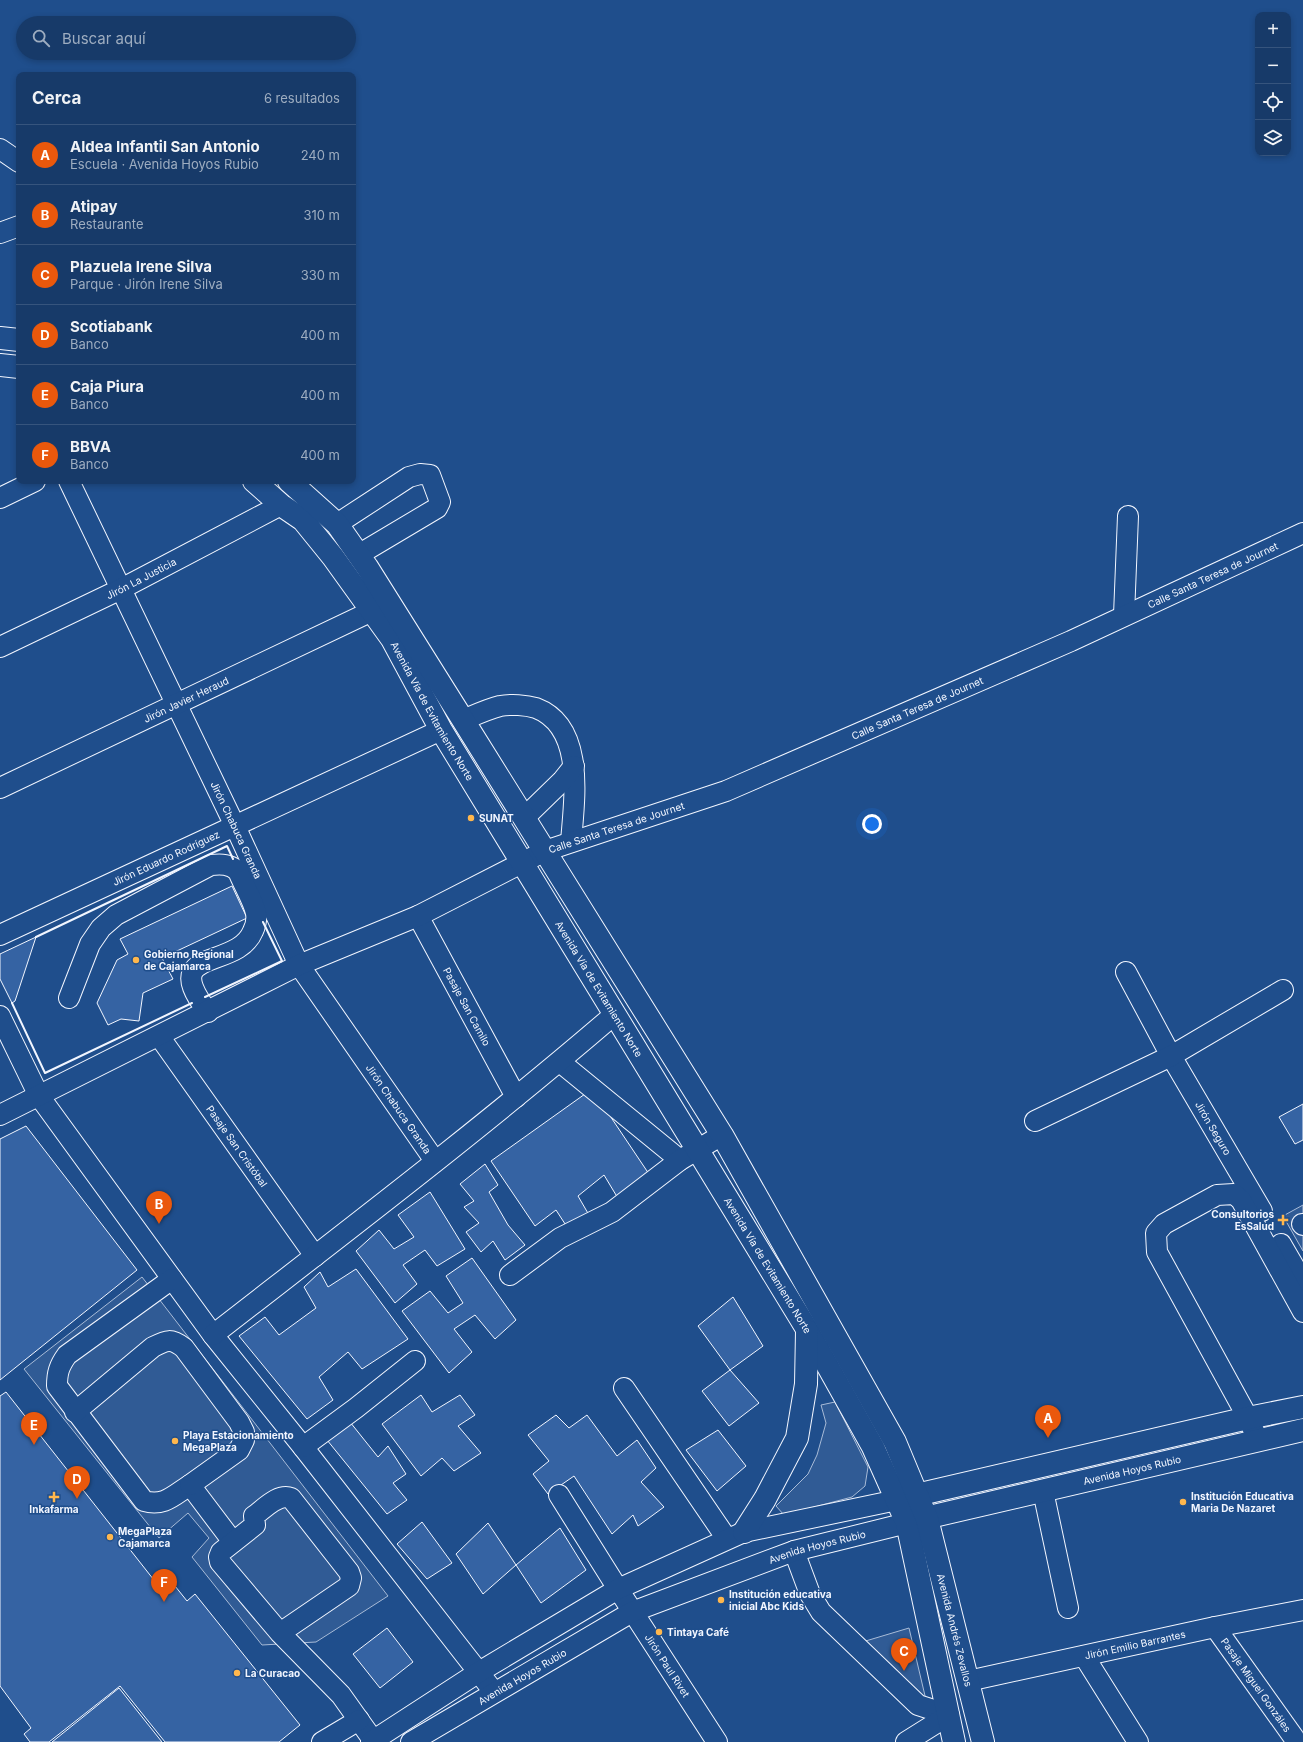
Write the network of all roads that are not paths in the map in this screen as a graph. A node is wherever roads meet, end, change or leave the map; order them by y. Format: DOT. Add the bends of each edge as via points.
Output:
graph roads {
  1 [pos="0,149"];
  2 [pos="16,160"];
  3 [pos="16,227"];
  4 [pos="0,233"];
  5 [pos="0,338"];
  6 [pos="16,340"];
  7 [pos="0,365"];
  8 [pos="16,367"];
  9 [pos="29,484"];
  10 [pos="70,484"];
  11 [pos="257,484"];
  12 [pos="292,484"];
  13 [pos="0,498"];
  14 [pos="281,505"];
  15 [pos="1128,516"];
  16 [pos="337,524"];
  17 [pos="1303,533"];
  18 [pos="358,555"];
  19 [pos="121,589"];
  20 [pos="372,611"];
  21 [pos="1124,615"];
  22 [pos="0,647"];
  23 [pos="176,705"];
  24 [pos="463,720"];
  25 [pos="441,730"];
  26 [pos="574,766"];
  27 [pos="0,788"];
  28 [pos="525,818"];
  29 [pos="235,826"];
  30 [pos="571,842"];
  31 [pos="545,851"];
  32 [pos="523,862"];
  33 [pos="418,916"];
  34 [pos="0,935"];
  35 [pos="299,965"];
  36 [pos="1126,972"];
  37 [pos="1283,990"];
  38 [pos="69,998"];
  39 [pos="208,1012"];
  40 [pos="615,1014"];
  41 [pos="0,1016"];
  42 [pos="159,1036"];
  43 [pos="1171,1056"];
  44 [pos="560,1062"];
  45 [pos="39,1096"];
  46 [pos="516,1097"];
  47 [pos="0,1115"];
  48 [pos="1035,1121"];
  49 [pos="722,1135"];
  50 [pos="688,1154"];
  51 [pos="435,1161"];
  52 [pos="315,1256"];
  53 [pos="510,1275"];
  54 [pos="172,1279"];
  55 [pos="1303,1282"];
  56 [pos="1303,1312"];
  57 [pos="807,1329"];
  58 [pos="213,1335"];
  59 [pos="415,1361"];
  60 [pos="624,1388"];
  61 [pos="1303,1407"];
  62 [pos="75,1412"];
  63 [pos="1248,1418"];
  64 [pos="1303,1430"];
  65 [pos="1258,1440"];
  66 [pos="303,1447"];
  67 [pos="190,1485"];
  68 [pos="1043,1491"];
  69 [pos="559,1496"];
  70 [pos="907,1498"];
  71 [pos="917,1521"];
  72 [pos="735,1536"];
  73 [pos="233,1542"];
  74 [pos="794,1551"];
  75 [pos="618,1590"];
  76 [pos="1068,1608"];
  77 [pos="1303,1610"];
  78 [pos="632,1612"];
  79 [pos="1215,1627"];
  80 [pos="280,1633"];
  81 [pos="1084,1656"];
  82 [pos="479,1672"];
  83 [pos="968,1681"];
  84 [pos="494,1692"];
  85 [pos="949,1715"];
  86 [pos="359,1720"];
  87 [pos="372,1741"];
  88 [pos="322,1742"];
  89 [pos="411,1742"];
  90 [pos="717,1742"];
  91 [pos="906,1742"];
  92 [pos="954,1742"];
  93 [pos="983,1742"];
  94 [pos="1138,1742"];
  95 [pos="1298,1742"];
  1 -- 2 [label="street"];
  3 -- 4 [label="street"];
  5 -- 6 [label="main road"];
  7 -- 8 [label="main road"];
  9 -- 13 [label="street"];
  10 -- 19 [label="street, Jirón Chabuca Granda"];
  11 -- 14 [label="main road, Avenida Vía de Evitamiento Norte"];
  12 -- 16 [label="main road, Avenida Vía de Evitamiento Norte"];
  14 -- 19 [label="street, Jirón La Justicia"];
  14 -- 20 [label="main road, Avenida Vía de Evitamiento Norte" via="303,520 333,556"];
  15 -- 21 [label="street"];
  16 -- 18 [label="main road, Avenida Vía de Evitamiento Norte"];
  16 -- 18 [label="street" via="409,477 430,475 440,502 437,508"];
  17 -- 21 [label="street, Calle Santa Teresa de Journet"];
  18 -- 24 [label="main road, Avenida Vía de Evitamiento Norte"];
  19 -- 22 [label="street, Jirón La Justicia"];
  19 -- 23 [label="street, Jirón Chabuca Granda"];
  20 -- 23 [label="street, Jirón Javier Heraud"];
  20 -- 25 [label="main road, Avenida Vía de Evitamiento Norte" via="392,639"];
  21 -- 30 [label="street, Calle Santa Teresa de Journet" via="1071,641 726,791"];
  23 -- 27 [label="street, Jirón Javier Heraud"];
  23 -- 29 [label="street, Jirón Chabuca Granda"];
  24 -- 26 [label="street" via="501,706 531,706 547,712 569,742"];
  24 -- 28 [label="main road, Avenida Vía de Evitamiento Norte"];
  25 -- 29 [label="street, Jirón Eduardo Rodríguez"];
  25 -- 32 [label="main road, Avenida Vía de Evitamiento Norte"];
  26 -- 28 [label="street"];
  26 -- 30 [label="street"];
  28 -- 31 [label="main road, Avenida Vía de Evitamiento Norte"];
  29 -- 34 [label="street, Jirón Eduardo Rodríguez"];
  29 -- 35 [label="street, Jirón Chabuca Granda"];
  30 -- 31 [label="street, Calle Santa Teresa de Journet"];
  31 -- 32 [label="street, Calle Santa Teresa de Journet"];
  31 -- 49 [label="main road, Avenida Vía de Evitamiento Norte"];
  32 -- 33 [label="street, Calle Santa Teresa de Journet"];
  32 -- 40 [label="main road, Avenida Vía de Evitamiento Norte"];
  33 -- 35 [label="street, Calle Santa Teresa de Journet"];
  33 -- 46 [label="street, Pasaje San Camilo"];
  35 -- 39 [label="street, Calle Santa Teresa de Journet"];
  35 -- 51 [label="street, Jirón Chabuca Granda"];
  36 -- 43 [label="street, Jirón Seguro"];
  37 -- 43 [label="street"];
  38 -- 39 [label="street" via="90,944 101,928 123,912 211,865 222,864 232,866 238,871 256,914 250,939 242,946 200,964 191,973 193,991"];
  39 -- 42 [label="street, Calle Santa Teresa de Journet"];
  40 -- 44 [label="street"];
  40 -- 50 [label="main road, Avenida Vía de Evitamiento Norte"];
  41 -- 45 [label="street"];
  42 -- 45 [label="street, Calle Santa Teresa de Journet"];
  42 -- 52 [label="street, Pasaje San Cristóbal"];
  43 -- 48 [label="street"];
  43 -- 55 [label="street, Jirón Seguro"];
  44 -- 46 [label="street"];
  44 -- 50 [label="street"];
  45 -- 47 [label="street, Calle Santa Teresa de Journet"];
  45 -- 54 [label="street"];
  46 -- 51 [label="street"];
  49 -- 50 [label="street"];
  49 -- 70 [label="main road, Avenida Vía de Evitamiento Norte" via="895,1442"];
  50 -- 53 [label="street" via="612,1212 560,1238"];
  50 -- 57 [label="main road, Avenida Vía de Evitamiento Norte"];
  51 -- 52 [label="street"];
  52 -- 58 [label="street"];
  54 -- 58 [label="street"];
  54 -- 62 [label="street" via="67,1355 60,1364 57,1386"];
  56 -- 63 [label="street" via="1241,1200 1234,1194 1217,1195 1164,1224 1156,1233 1158,1252"];
  57 -- 70 [label="main road, Avenida Vía de Evitamiento Norte" via="874,1447"];
  57 -- 72 [label="main road" via="806,1384 797,1438 766,1499"];
  58 -- 66 [label="street"];
  59 -- 66 [label="street"];
  60 -- 72 [label="street"];
  61 -- 63 [label="main road"];
  62 -- 67 [label="street" via="144,1501 153,1504 164,1502"];
  62 -- 67 [label="street" via="152,1347 165,1341 176,1341 184,1348 244,1432 244,1440 239,1450"];
  63 -- 65 [label="street"];
  63 -- 70 [label="main road"];
  64 -- 65 [label="main road, Avenida Hoyos Rubio"];
  65 -- 68 [label="main road, Avenida Hoyos Rubio"];
  66 -- 82 [label="street"];
  67 -- 73 [label="street"];
  68 -- 71 [label="main road, Avenida Hoyos Rubio"];
  68 -- 76 [label="street"];
  69 -- 75 [label="street, Jirón Paul Rivet"];
  70 -- 71 [label="main road, Avenida Vía de Evitamiento Norte"];
  70 -- 72 [label="street"];
  71 -- 74 [label="street, Avenida Hoyos Rubio"];
  71 -- 83 [label="main road, Avenida Andrés Zevallos"];
  71 -- 85 [label="main road"];
  72 -- 75 [label="street"];
  73 -- 80 [label="street" via="221,1552 220,1562"];
  73 -- 80 [label="street" via="255,1525 254,1516 280,1497 286,1496 349,1572 349,1586"];
  74 -- 78 [label="street, Avenida Hoyos Rubio"];
  74 -- 85 [label="street" via="810,1594 821,1612 918,1705"];
  75 -- 78 [label="street, Jirón Paul Rivet"];
  75 -- 82 [label="street"];
  77 -- 79 [label="street, Jirón Emilio Barrantes"];
  78 -- 84 [label="street, Avenida Hoyos Rubio"];
  78 -- 90 [label="street, Jirón Paul Rivet"];
  79 -- 81 [label="street, Jirón Emilio Barrantes"];
  79 -- 95 [label="street, Pasaje Miguel Gonzáles"];
  80 -- 86 [label="street" via="342,1695"];
  81 -- 83 [label="street, Jirón Emilio Barrantes"];
  81 -- 94 [label="street"];
  82 -- 84 [label="street"];
  82 -- 87 [label="street"];
  83 -- 93 [label="main road, Avenida Andrés Zevallos"];
  84 -- 89 [label="street, Avenida Hoyos Rubio"];
  85 -- 91 [label="street"];
  85 -- 92 [label="main road"];
  86 -- 87 [label="street"];
  86 -- 88 [label="street"];
}
